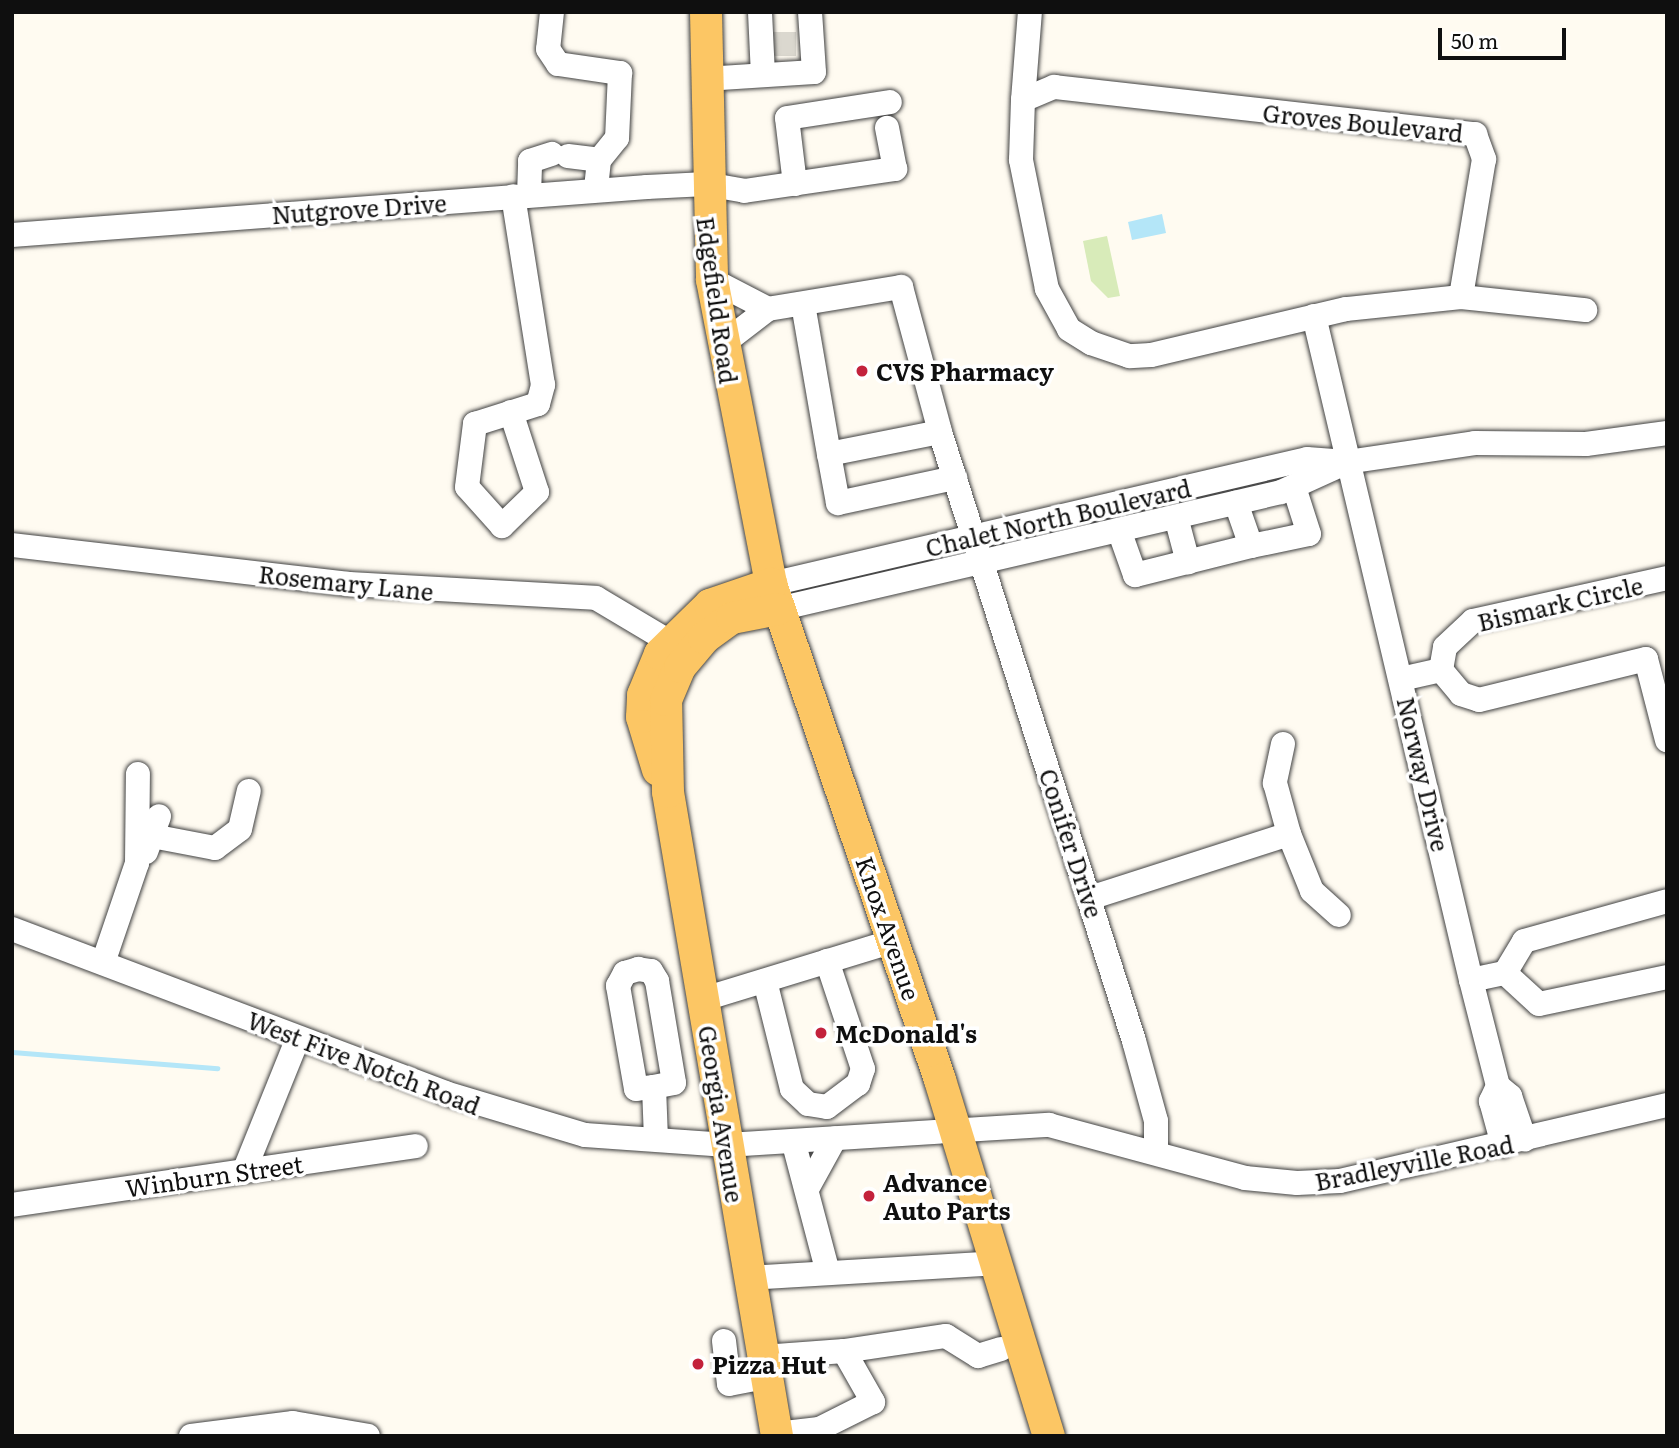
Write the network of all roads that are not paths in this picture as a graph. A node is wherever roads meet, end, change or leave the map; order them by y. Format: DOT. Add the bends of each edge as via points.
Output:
graph roads {
  1 [pos="552,12"];
  2 [pos="706,12"];
  3 [pos="760,12"];
  4 [pos="810,12"];
  5 [pos="1030,12"];
  6 [pos="763,75"];
  7 [pos="705,79"];
  8 [pos="1023,100"];
  9 [pos="890,102"];
  10 [pos="887,128"];
  11 [pos="599,160"];
  12 [pos="706,184"];
  13 [pos="795,184"];
  14 [pos="596,190"];
  15 [pos="521,196"];
  16 [pos="12,235"];
  17 [pos="712,280"];
  18 [pos="1461,298"];
  19 [pos="803,304"];
  20 [pos="768,309"];
  21 [pos="1585,310"];
  22 [pos="1314,316"];
  23 [pos="721,345"];
  24 [pos="511,412"];
  25 [pos="940,432"];
  26 [pos="1667,433"];
  27 [pos="829,454"];
  28 [pos="1347,462"];
  29 [pos="956,478"];
  30 [pos="1294,487"];
  31 [pos="1236,503"];
  32 [pos="1176,517"];
  33 [pos="1119,530"];
  34 [pos="976,537"];
  35 [pos="12,545"];
  36 [pos="1251,546"];
  37 [pos="985,561"];
  38 [pos="1188,562"];
  39 [pos="1667,578"];
  40 [pos="774,596"];
  41 [pos="668,641"];
  42 [pos="1441,670"];
  43 [pos="1402,679"];
  44 [pos="1667,740"];
  45 [pos="1283,744"];
  46 [pos="138,774"];
  47 [pos="249,791"];
  48 [pos="668,792"];
  49 [pos="1289,834"];
  50 [pos="137,863"];
  51 [pos="1090,898"];
  52 [pos="1667,901"];
  53 [pos="1339,915"];
  54 [pos="12,929"];
  55 [pos="894,941"];
  56 [pos="827,961"];
  57 [pos="103,963"];
  58 [pos="1505,973"];
  59 [pos="1667,977"];
  60 [pos="765,981"];
  61 [pos="1471,981"];
  62 [pos="704,999"];
  63 [pos="298,1038"];
  64 [pos="654,1087"];
  65 [pos="1667,1105"];
  66 [pos="954,1127"];
  67 [pos="656,1139"];
  68 [pos="835,1139"];
  69 [pos="1514,1143"];
  70 [pos="794,1144"];
  71 [pos="727,1145"];
  72 [pos="416,1146"];
  73 [pos="1156,1152"];
  74 [pos="245,1170"];
  75 [pos="809,1181"];
  76 [pos="12,1205"];
  77 [pos="996,1263"];
  78 [pos="828,1273"];
  79 [pos="747,1278"];
  80 [pos="724,1341"];
  81 [pos="1002,1349"];
  82 [pos="844,1351"];
  83 [pos="764,1367"];
  84 [pos="776,1435"];
  85 [pos="191,1436"];
  86 [pos="368,1436"];
  87 [pos="1049,1436"];
  1 -- 11 [label="street" via="548,49 558,64 620,73 617,138"];
  2 -- 7 [label="main road, Edgefield Road"];
  3 -- 6 [label="street" via="767,44"];
  4 -- 6 [label="street" via="805,43 814,72"];
  5 -- 8 [label="street"];
  6 -- 7 [label="street"];
  7 -- 12 [label="main road, Edgefield Road"];
  8 -- 18 [label="street, Groves Boulevard" via="1054,87 1475,134 1484,159"];
  8 -- 22 [label="street" via="1023,173 1047,289 1069,329 1109,352 1151,355"];
  9 -- 13 [label="street" via="787,118"];
  10 -- 13 [label="street, Nutgrove Drive" via="895,169"];
  11 -- 14 [label="street"];
  11 -- 15 [label="street" via="560,155 530,161"];
  12 -- 13 [label="street, Nutgrove Drive" via="744,191"];
  12 -- 14 [label="street, Nutgrove Drive"];
  12 -- 17 [label="main road, Edgefield Road"];
  14 -- 15 [label="street, Nutgrove Drive"];
  15 -- 16 [label="street, Nutgrove Drive"];
  15 -- 24 [label="street" via="544,385 538,404"];
  17 -- 20 [label="street"];
  17 -- 23 [label="main road, Edgefield Road"];
  18 -- 21 [label="street"];
  18 -- 22 [label="street"];
  19 -- 20 [label="street"];
  19 -- 25 [label="street, Conifer Drive" via="901,288"];
  19 -- 27 [label="street"];
  20 -- 23 [label="street"];
  22 -- 28 [label="street"];
  23 -- 40 [label="main road, Edgefield Road"];
  25 -- 27 [label="street"];
  25 -- 29 [label="street, Conifer Drive"];
  26 -- 28 [label="street, Chalet North Boulevard" via="1586,444 1475,443"];
  27 -- 29 [label="street" via="838,503"];
  28 -- 30 [label="street, Chalet North Boulevard"];
  28 -- 34 [label="street, Chalet North Boulevard" via="1307,459"];
  28 -- 43 [label="street, Norway Drive"];
  29 -- 34 [label="street, Conifer Drive"];
  30 -- 31 [label="street, Chalet North Boulevard"];
  30 -- 36 [label="street" via="1309,534"];
  31 -- 32 [label="street, Chalet North Boulevard"];
  31 -- 36 [label="street"];
  32 -- 33 [label="street, Chalet North Boulevard"];
  32 -- 38 [label="street"];
  33 -- 37 [label="street, Chalet North Boulevard"];
  33 -- 38 [label="street" via="1135,575"];
  34 -- 37 [label="street, Conifer Drive"];
  34 -- 40 [label="street, Chalet North Boulevard"];
  35 -- 41 [label="street, Rosemary Lane" via="348,584 596,598"];
  36 -- 38 [label="street"];
  37 -- 40 [label="street, Chalet North Boulevard"];
  37 -- 51 [label="street, Conifer Drive"];
  39 -- 42 [label="street, Bismark Circle" via="1473,621 1445,647"];
  40 -- 41 [label="main road, Georgia Avenue" via="710,605"];
  40 -- 48 [label="main road, Georgia Avenue" via="719,626 691,650 671,683"];
  40 -- 55 [label="main road, Knox Avenue"];
  41 -- 48 [label="main road, Georgia Avenue" via="647,682 642,717"];
  42 -- 43 [label="street"];
  42 -- 44 [label="street" via="1461,694 1479,700 1646,659"];
  43 -- 61 [label="street, Norway Drive"];
  45 -- 49 [label="street" via="1275,783"];
  46 -- 50 [label="street"];
  47 -- 50 [label="street" via="240,829 215,848 156,826"];
  48 -- 62 [label="main road, Georgia Avenue"];
  49 -- 51 [label="street"];
  49 -- 53 [label="street" via="1312,891"];
  50 -- 57 [label="street"];
  51 -- 73 [label="street, Conifer Drive" via="1156,1121"];
  52 -- 58 [label="street" via="1524,941"];
  54 -- 57 [label="street, West Five Notch Road"];
  55 -- 56 [label="street"];
  55 -- 66 [label="main road, Knox Avenue"];
  56 -- 60 [label="street"];
  56 -- 60 [label="street" via="863,1069 858,1084 827,1107 807,1104 792,1089"];
  57 -- 63 [label="street, West Five Notch Road"];
  58 -- 59 [label="street" via="1539,1004"];
  58 -- 61 [label="street"];
  60 -- 62 [label="street"];
  61 -- 69 [label="street, Norway Drive" via="1498,1086 1492,1101"];
  62 -- 71 [label="main road, Georgia Avenue"];
  63 -- 67 [label="street, West Five Notch Road" via="517,1118 585,1135"];
  63 -- 74 [label="street"];
  64 -- 67 [label="street"];
  65 -- 69 [label="street, Bradleyville Road"];
  66 -- 68 [label="street, Bradleyville Road"];
  66 -- 73 [label="street, Bradleyville Road" via="1049,1125"];
  66 -- 77 [label="main road, Knox Avenue"];
  67 -- 71 [label="street, West Five Notch Road"];
  68 -- 70 [label="street, West Five Notch Road"];
  68 -- 75 [label="street"];
  69 -- 73 [label="street, Bradleyville Road" via="1340,1181 1297,1183 1245,1178"];
  70 -- 71 [label="street, West Five Notch Road"];
  70 -- 75 [label="street"];
  71 -- 79 [label="main road, Georgia Avenue"];
  72 -- 74 [label="street, Winburn Street"];
  74 -- 76 [label="street, Winburn Street"];
  75 -- 78 [label="street"];
  77 -- 78 [label="street"];
  77 -- 87 [label="main road, Knox Avenue"];
  78 -- 79 [label="street"];
  79 -- 83 [label="main road, Georgia Avenue"];
  80 -- 83 [label="street" via="729,1384"];
  81 -- 82 [label="street" via="978,1356 946,1336"];
  82 -- 83 [label="street"];
  82 -- 84 [label="street" via="873,1402 819,1429"];
  83 -- 84 [label="main road, Georgia Avenue"];
  85 -- 86 [label="street" via="293,1423"];
}
